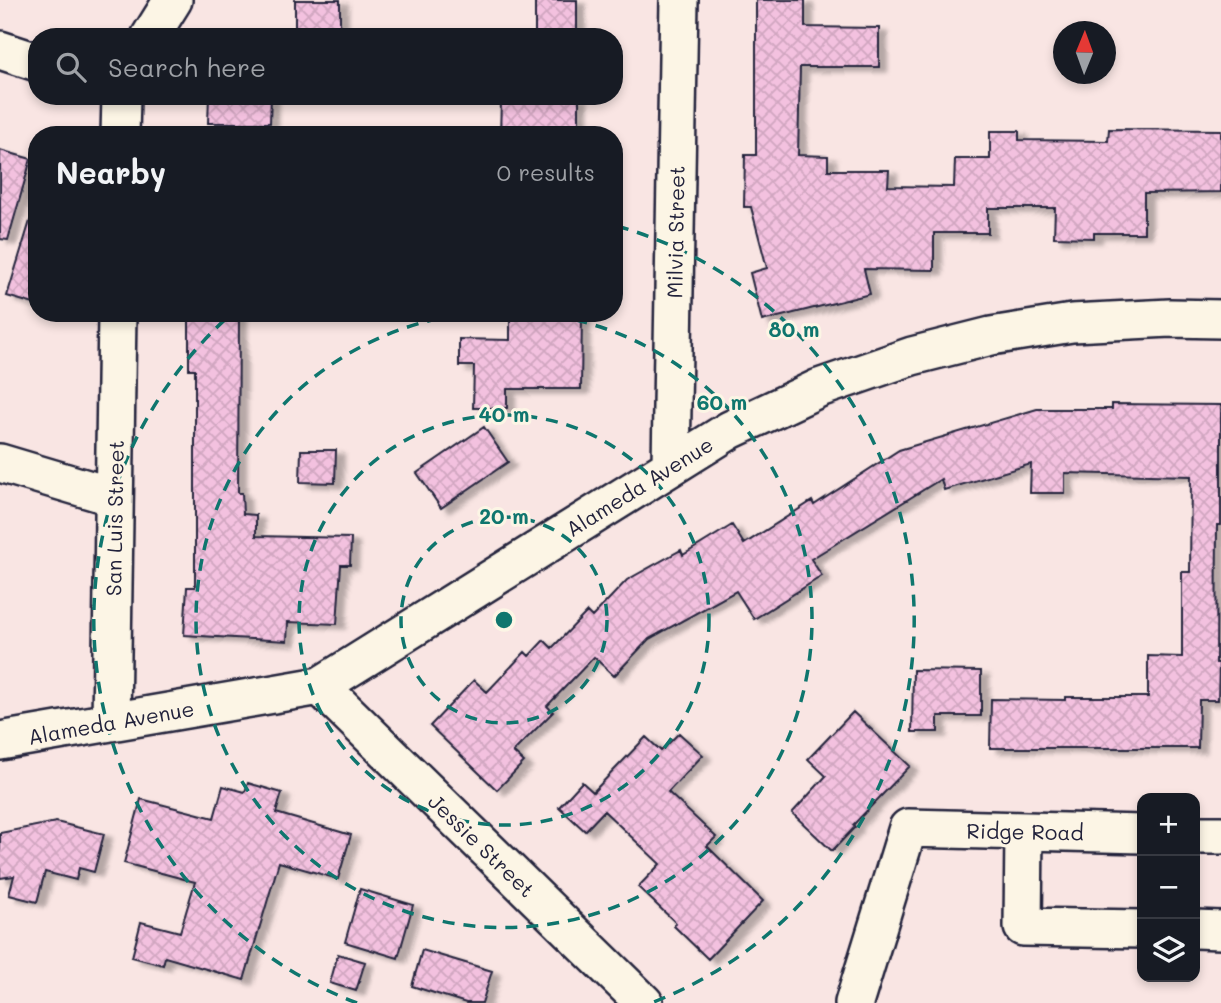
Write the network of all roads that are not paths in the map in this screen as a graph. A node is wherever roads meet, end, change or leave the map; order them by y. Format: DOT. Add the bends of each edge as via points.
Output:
graph roads {
  1 [pos="173,0"];
  2 [pos="679,0"];
  3 [pos="156,28"];
  4 [pos="0,50"];
  5 [pos="28,59"];
  6 [pos="121,105"];
  7 [pos="120,126"];
  8 [pos="1221,319"];
  9 [pos="117,322"];
  10 [pos="0,463"];
  11 [pos="671,465"];
  12 [pos="114,497"];
  13 [pos="320,687"];
  14 [pos="111,722"];
  15 [pos="0,741"];
  16 [pos="1024,831"];
  17 [pos="1137,834"];
  18 [pos="1200,835"];
  19 [pos="1221,835"];
  20 [pos="1137,929"];
  21 [pos="1200,929"];
  22 [pos="1221,930"];
  23 [pos="644,1003"];
  24 [pos="853,1003"];
  1 -- 3 [label="street"];
  2 -- 11 [label="street, Milvia Street"];
  4 -- 5 [label="street"];
  6 -- 7 [label="street"];
  8 -- 11 [label="street, Alameda Avenue" via="1072,323 991,336 912,356 819,388 730,430"];
  9 -- 12 [label="street, San Luis Street"];
  10 -- 12 [label="street"];
  11 -- 13 [label="street, Alameda Avenue"];
  12 -- 14 [label="street, San Luis Street"];
  13 -- 14 [label="street, Alameda Avenue"];
  13 -- 23 [label="street, Jessie Street"];
  14 -- 15 [label="street, Alameda Avenue"];
  16 -- 17 [label="street, Ridge Road"];
  16 -- 20 [label="street" via="1023,927"];
  16 -- 24 [label="street, Ridge Road" via="908,828"];
  18 -- 19 [label="street"];
  21 -- 22 [label="street"];
}
